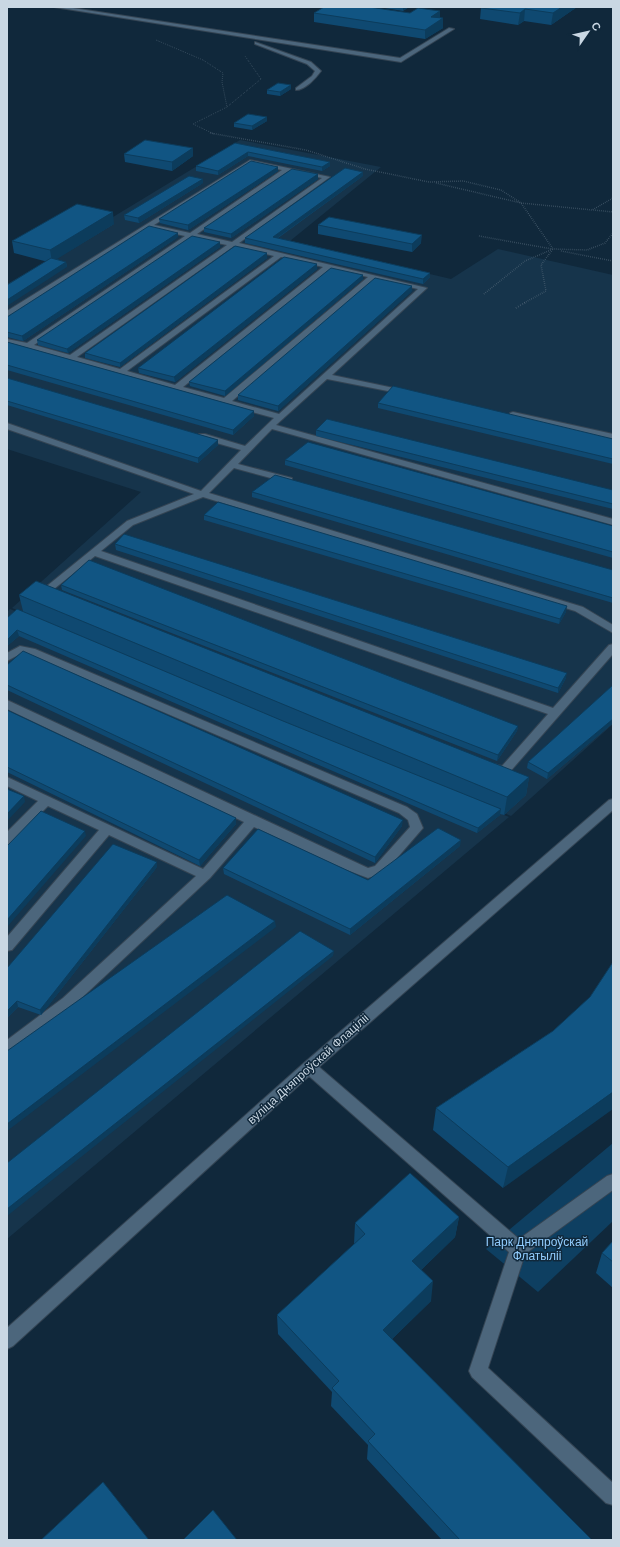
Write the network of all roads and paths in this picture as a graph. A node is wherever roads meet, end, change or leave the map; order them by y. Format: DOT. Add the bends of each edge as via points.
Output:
graph roads {
  1 [pos="56,7"];
  2 [pos="451,29"];
  3 [pos="240,35"];
  4 [pos="153,39"];
  5 [pos="252,40"];
  6 [pos="298,89"];
  7 [pos="228,107"];
  8 [pos="288,169"];
  9 [pos="429,182"];
  10 [pos="613,198"];
  11 [pos="521,203"];
  12 [pos="592,210"];
  13 [pos="613,212"];
  14 [pos="147,226"];
  15 [pos="613,233"];
  16 [pos="192,236"];
  17 [pos="480,236"];
  18 [pos="233,244"];
  19 [pos="553,249"];
  20 [pos="280,255"];
  21 [pos="613,261"];
  22 [pos="329,266"];
  23 [pos="373,277"];
  24 [pos="484,294"];
  25 [pos="516,308"];
  26 [pos="7,314"];
  27 [pos="7,341"];
  28 [pos="28,346"];
  29 [pos="71,358"];
  30 [pos="122,372"];
  31 [pos="326,376"];
  32 [pos="177,387"];
  33 [pos="411,394"];
  34 [pos="226,401"];
  35 [pos="504,414"];
  36 [pos="281,416"];
  37 [pos="7,426"];
  38 [pos="270,426"];
  39 [pos="195,434"];
  40 [pos="613,437"];
  41 [pos="247,449"];
  42 [pos="232,465"];
  43 [pos="301,484"];
  44 [pos="203,494"];
  45 [pos="613,522"];
  46 [pos="94,552"];
  47 [pos="69,599"];
  48 [pos="613,630"];
  49 [pos="613,647"];
  50 [pos="7,658"];
  51 [pos="7,704"];
  52 [pos="556,713"];
  53 [pos="482,763"];
  54 [pos="7,781"];
  55 [pos="46,800"];
  56 [pos="613,803"];
  57 [pos="253,820"];
  58 [pos="107,828"];
  59 [pos="7,840"];
  60 [pos="205,875"];
  61 [pos="7,946"];
  62 [pos="7,1048"];
  63 [pos="309,1067"];
  64 [pos="613,1181"];
  65 [pos="518,1249"];
  66 [pos="7,1340"];
  67 [pos="613,1496"];
  1 -- 3 [label="street"];
  2 -- 3 [label="street" via="401,60"];
  3 -- 5 [label="street"];
  4 -- 7 [label="path" via="203,60 223,73 222,82"];
  5 -- 6 [label="street" via="309,63 318,71"];
  5 -- 7 [label="path" via="243,52 261,79"];
  7 -- 9 [label="path" via="194,124 211,134 306,150 365,169"];
  8 -- 14 [label="street" via="250,162"];
  8 -- 16 [label="street"];
  8 -- 18 [label="street" via="327,177"];
  9 -- 11 [label="path"];
  9 -- 11 [label="path" via="463,181 501,190"];
  10 -- 12 [label="path"];
  11 -- 12 [label="path"];
  11 -- 19 [label="path"];
  12 -- 13 [label="path"];
  14 -- 16 [label="street"];
  14 -- 26 [label="street"];
  15 -- 19 [label="path" via="605,243 587,250"];
  16 -- 18 [label="street"];
  16 -- 28 [label="street"];
  17 -- 19 [label="path"];
  18 -- 20 [label="street"];
  18 -- 29 [label="street"];
  19 -- 21 [label="path"];
  19 -- 24 [label="path" via="525,260"];
  19 -- 25 [label="path" via="541,265 546,291"];
  20 -- 22 [label="street"];
  20 -- 30 [label="street"];
  22 -- 23 [label="street"];
  22 -- 32 [label="street"];
  23 -- 31 [label="street" via="423,288"];
  23 -- 34 [label="street"];
  27 -- 28 [label="street"];
  28 -- 29 [label="street"];
  29 -- 30 [label="street"];
  30 -- 32 [label="street"];
  31 -- 33 [label="street"];
  31 -- 36 [label="street"];
  32 -- 34 [label="street"];
  34 -- 36 [label="street"];
  35 -- 40 [label="street"];
  36 -- 38 [label="street"];
  37 -- 44 [label="street"];
  38 -- 41 [label="street"];
  38 -- 45 [label="street"];
  39 -- 41 [label="street"];
  41 -- 42 [label="street"];
  42 -- 43 [label="street"];
  42 -- 44 [label="street"];
  44 -- 46 [label="street" via="130,523"];
  44 -- 48 [label="street" via="579,608"];
  46 -- 47 [label="street" via="47,590"];
  46 -- 52 [label="street"];
  49 -- 52 [label="street"];
  50 -- 57 [label="street" via="20,650 31,651 403,810 413,817 417,828 379,870 368,873"];
  51 -- 57 [label="street"];
  52 -- 53 [label="street" via="504,771"];
  54 -- 55 [label="street"];
  55 -- 58 [label="street"];
  55 -- 59 [label="street"];
  56 -- 63 [label="street, вуліца Дняпроўскай Флаціліі"];
  57 -- 60 [label="street"];
  58 -- 60 [label="street"];
  58 -- 61 [label="street"];
  60 -- 62 [label="street" via="68,1002"];
  63 -- 65 [label="street"];
  63 -- 66 [label="street, вуліца Дняпроўскай Флаціліі"];
  64 -- 65 [label="street"];
  65 -- 67 [label="street" via="478,1371"];
}
